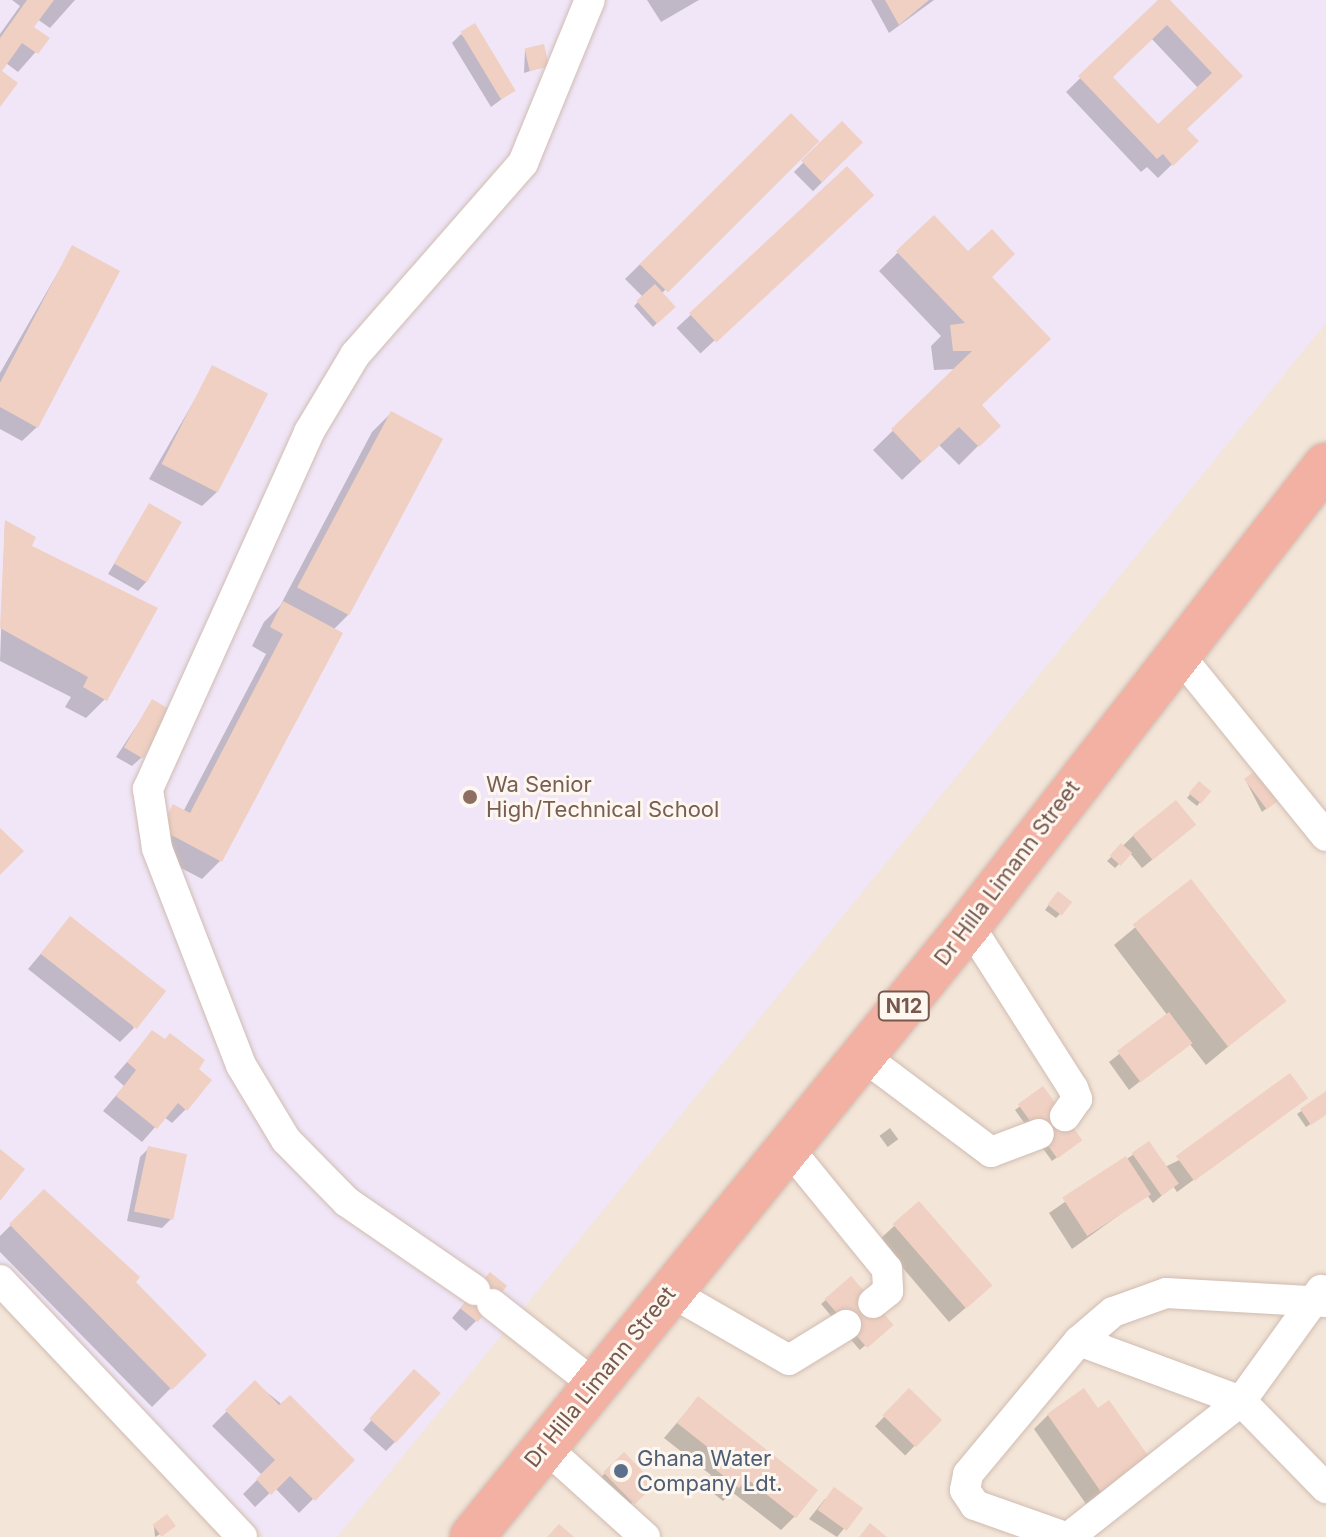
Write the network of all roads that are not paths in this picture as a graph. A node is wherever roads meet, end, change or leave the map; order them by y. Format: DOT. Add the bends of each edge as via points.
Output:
graph roads {
  1 [pos="590,0"];
  2 [pos="1326,465"];
  3 [pos="1176,651"];
  4 [pos="1326,836"];
  5 [pos="969,925"];
  6 [pos="863,1056"];
  7 [pos="1065,1116"];
  8 [pos="1039,1134"];
  9 [pos="785,1144"];
  10 [pos="0,1280"];
  11 [pos="669,1291"];
  12 [pos="1321,1296"];
  13 [pos="873,1303"];
  14 [pos="846,1325"];
  15 [pos="1079,1341"];
  16 [pos="595,1385"];
  17 [pos="1241,1401"];
  18 [pos="544,1446"];
  19 [pos="1326,1488"];
  20 [pos="242,1537"];
  21 [pos="472,1537"];
  22 [pos="645,1537"];
  23 [pos="1067,1537"];
  1 -- 16 [label="street" via="523,163 355,355 309,432 148,789 157,848 241,1065 286,1140 347,1202 484,1297"];
  2 -- 3 [label="highway, Dr Hilla Limann Street / N12"];
  3 -- 4 [label="street"];
  3 -- 5 [label="highway, Dr Hilla Limann Street / N12"];
  5 -- 6 [label="highway, Dr Hilla Limann Street / N12"];
  5 -- 7 [label="street" via="1073,1088 1077,1099"];
  6 -- 8 [label="street" via="991,1152"];
  6 -- 9 [label="highway, Dr Hilla Limann Street / N12"];
  9 -- 11 [label="highway, Dr Hilla Limann Street / N12"];
  9 -- 13 [label="street" via="887,1269 888,1291"];
  10 -- 20 [label="street"];
  11 -- 14 [label="street" via="789,1360"];
  11 -- 16 [label="highway, Dr Hilla Limann Street / N12"];
  12 -- 15 [label="street" via="1166,1293 1113,1312"];
  12 -- 17 [label="street"];
  15 -- 17 [label="street"];
  15 -- 23 [label="street" via="968,1474 965,1490 975,1505"];
  16 -- 18 [label="highway, Dr Hilla Limann Street / N12"];
  17 -- 19 [label="street"];
  17 -- 23 [label="street"];
  18 -- 21 [label="highway, Dr Hilla Limann Street / N12"];
  18 -- 22 [label="street"];
}
